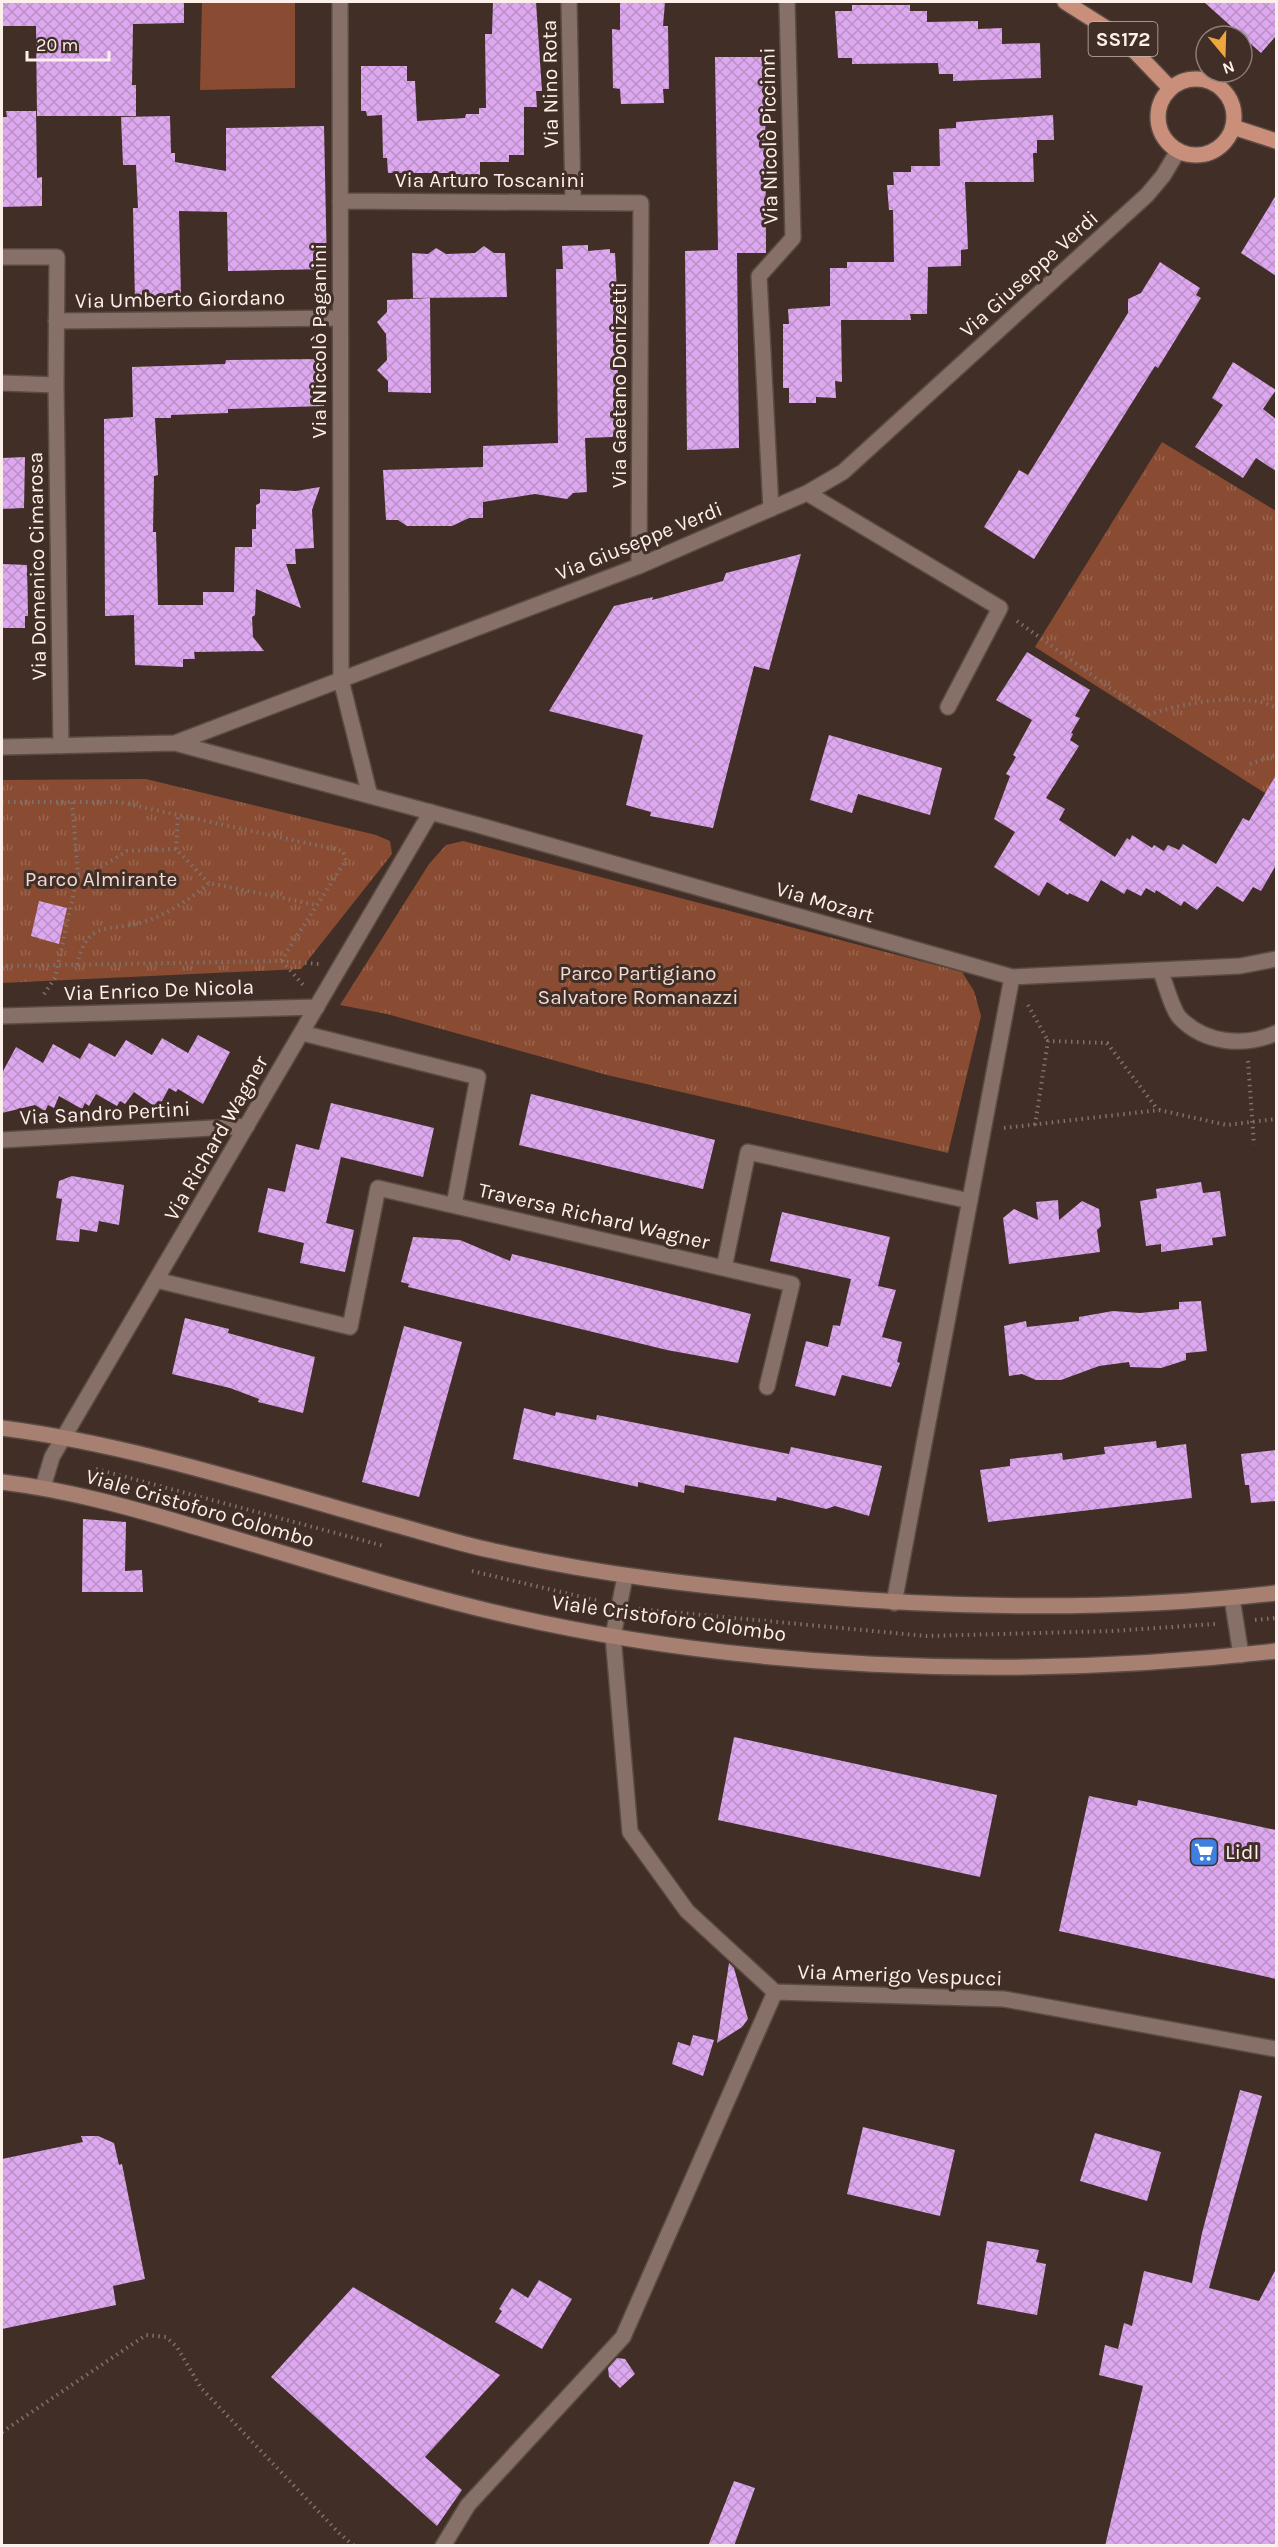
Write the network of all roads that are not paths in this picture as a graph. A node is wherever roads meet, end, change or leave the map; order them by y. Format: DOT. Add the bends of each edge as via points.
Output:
graph roads {
  1 [pos="340,2"];
  2 [pos="569,2"];
  3 [pos="787,2"];
  4 [pos="1065,2"];
  5 [pos="1170,88"];
  6 [pos="1233,127"];
  7 [pos="1276,141"];
  8 [pos="1178,152"];
  9 [pos="340,201"];
  10 [pos="573,201"];
  11 [pos="641,203"];
  12 [pos="2,257"];
  13 [pos="340,318"];
  14 [pos="56,321"];
  15 [pos="2,383"];
  16 [pos="56,385"];
  17 [pos="807,493"];
  18 [pos="771,509"];
  19 [pos="639,566"];
  20 [pos="341,680"];
  21 [pos="948,707"];
  22 [pos="176,743"];
  23 [pos="61,746"];
  24 [pos="2,747"];
  25 [pos="370,796"];
  26 [pos="431,812"];
  27 [pos="1276,959"];
  28 [pos="1160,970"];
  29 [pos="1012,977"];
  30 [pos="318,1005"];
  31 [pos="2,1016"];
  32 [pos="302,1033"];
  33 [pos="1276,1033"];
  34 [pos="247,1126"];
  35 [pos="2,1140"];
  36 [pos="970,1201"];
  37 [pos="454,1205"];
  38 [pos="724,1268"];
  39 [pos="156,1280"];
  40 [pos="767,1386"];
  41 [pos="2,1428"];
  42 [pos="64,1436"];
  43 [pos="2,1482"];
  44 [pos="43,1487"];
  45 [pos="625,1577"];
  46 [pos="1276,1593"];
  47 [pos="1232,1598"];
  48 [pos="894,1603"];
  49 [pos="613,1636"];
  50 [pos="1276,1651"];
  51 [pos="1241,1655"];
  52 [pos="776,1992"];
  53 [pos="1276,2049"];
  54 [pos="443,2546"];
  1 -- 9 [label="street, Via Niccolò Paganini"];
  2 -- 10 [label="street, Via Nino Rota"];
  3 -- 18 [label="street, Via Nicolò Piccinni" via="793,238 759,276"];
  4 -- 5 [label="main road, SS172" via="1122,38"];
  5 -- 6 [label="main road" via="1190,79 1211,82 1232,105"];
  5 -- 8 [label="main road" via="1159,106 1158,127"];
  6 -- 7 [label="main road"];
  6 -- 8 [label="main road" via="1224,144 1207,154"];
  8 -- 17 [label="street, Via Giuseppe Verdi" via="1147,195 843,471"];
  9 -- 10 [label="street, Via Arturo Toscanini"];
  9 -- 13 [label="street, Via Niccolò Paganini"];
  10 -- 11 [label="street, Via Arturo Toscanini"];
  11 -- 19 [label="street, Via Gaetano Donizetti"];
  12 -- 14 [label="street, Via Domenico Cimarosa" via="57,257"];
  13 -- 14 [label="street, Via Umberto Giordano"];
  13 -- 20 [label="street, Via Niccolò Paganini"];
  14 -- 16 [label="street, Via Domenico Cimarosa"];
  15 -- 16 [label="street"];
  16 -- 23 [label="street, Via Domenico Cimarosa"];
  17 -- 18 [label="street, Via Giuseppe Verdi"];
  17 -- 21 [label="street" via="1000,608"];
  18 -- 19 [label="street, Via Giuseppe Verdi"];
  19 -- 20 [label="street, Via Giuseppe Verdi"];
  20 -- 22 [label="street, Via Giuseppe Verdi"];
  20 -- 25 [label="street, Via Niccolò Paganini"];
  22 -- 23 [label="street, Via Giuseppe Verdi"];
  22 -- 25 [label="street, Via Mozart"];
  23 -- 24 [label="street, Via Giuseppe Verdi"];
  25 -- 26 [label="street, Via Mozart"];
  26 -- 29 [label="street, Via Mozart"];
  26 -- 30 [label="street, Via Richard Wagner"];
  27 -- 28 [label="street, Via Mozart" via="1240,966"];
  28 -- 29 [label="street, Via Mozart"];
  28 -- 33 [label="street" via="1179,1017 1207,1035 1238,1044"];
  29 -- 36 [label="street"];
  30 -- 31 [label="street, Via Enrico De Nicola"];
  30 -- 32 [label="street, Via Richard Wagner"];
  32 -- 34 [label="street, Via Richard Wagner"];
  32 -- 37 [label="street" via="478,1077"];
  34 -- 35 [label="street, Via Sandro Pertini"];
  34 -- 39 [label="street, Via Richard Wagner"];
  36 -- 38 [label="street, Traversa Richard Wagner" via="748,1152"];
  36 -- 48 [label="street"];
  37 -- 38 [label="street, Traversa Richard Wagner"];
  37 -- 39 [label="street, Traversa Richard Wagner" via="378,1188 350,1327"];
  38 -- 40 [label="street, Traversa Richard Wagner" via="792,1284"];
  39 -- 42 [label="street, Via Richard Wagner"];
  41 -- 42 [label="main road, Viale Cristoforo Colombo"];
  42 -- 44 [label="street, Via Richard Wagner" via="52,1457"];
  42 -- 45 [label="main road, Viale Cristoforo Colombo" via="491,1551"];
  43 -- 44 [label="main road, Viale Cristoforo Colombo"];
  44 -- 49 [label="main road, Viale Cristoforo Colombo" via="106,1501 474,1607"];
  45 -- 48 [label="main road, Viale Cristoforo Colombo"];
  45 -- 49 [label="street, Via Amerigo Vespucci"];
  46 -- 47 [label="main road, Viale Cristoforo Colombo"];
  47 -- 48 [label="main road, Viale Cristoforo Colombo" via="1125,1606"];
  47 -- 51 [label="street"];
  49 -- 51 [label="main road, Viale Cristoforo Colombo" via="885,1665 1116,1666"];
  49 -- 52 [label="street, Via Amerigo Vespucci" via="630,1832 687,1911"];
  50 -- 51 [label="main road, Viale Cristoforo Colombo"];
  52 -- 53 [label="street, Via Amerigo Vespucci" via="1004,1999"];
  52 -- 54 [label="street" via="623,2337 468,2505"];
}
